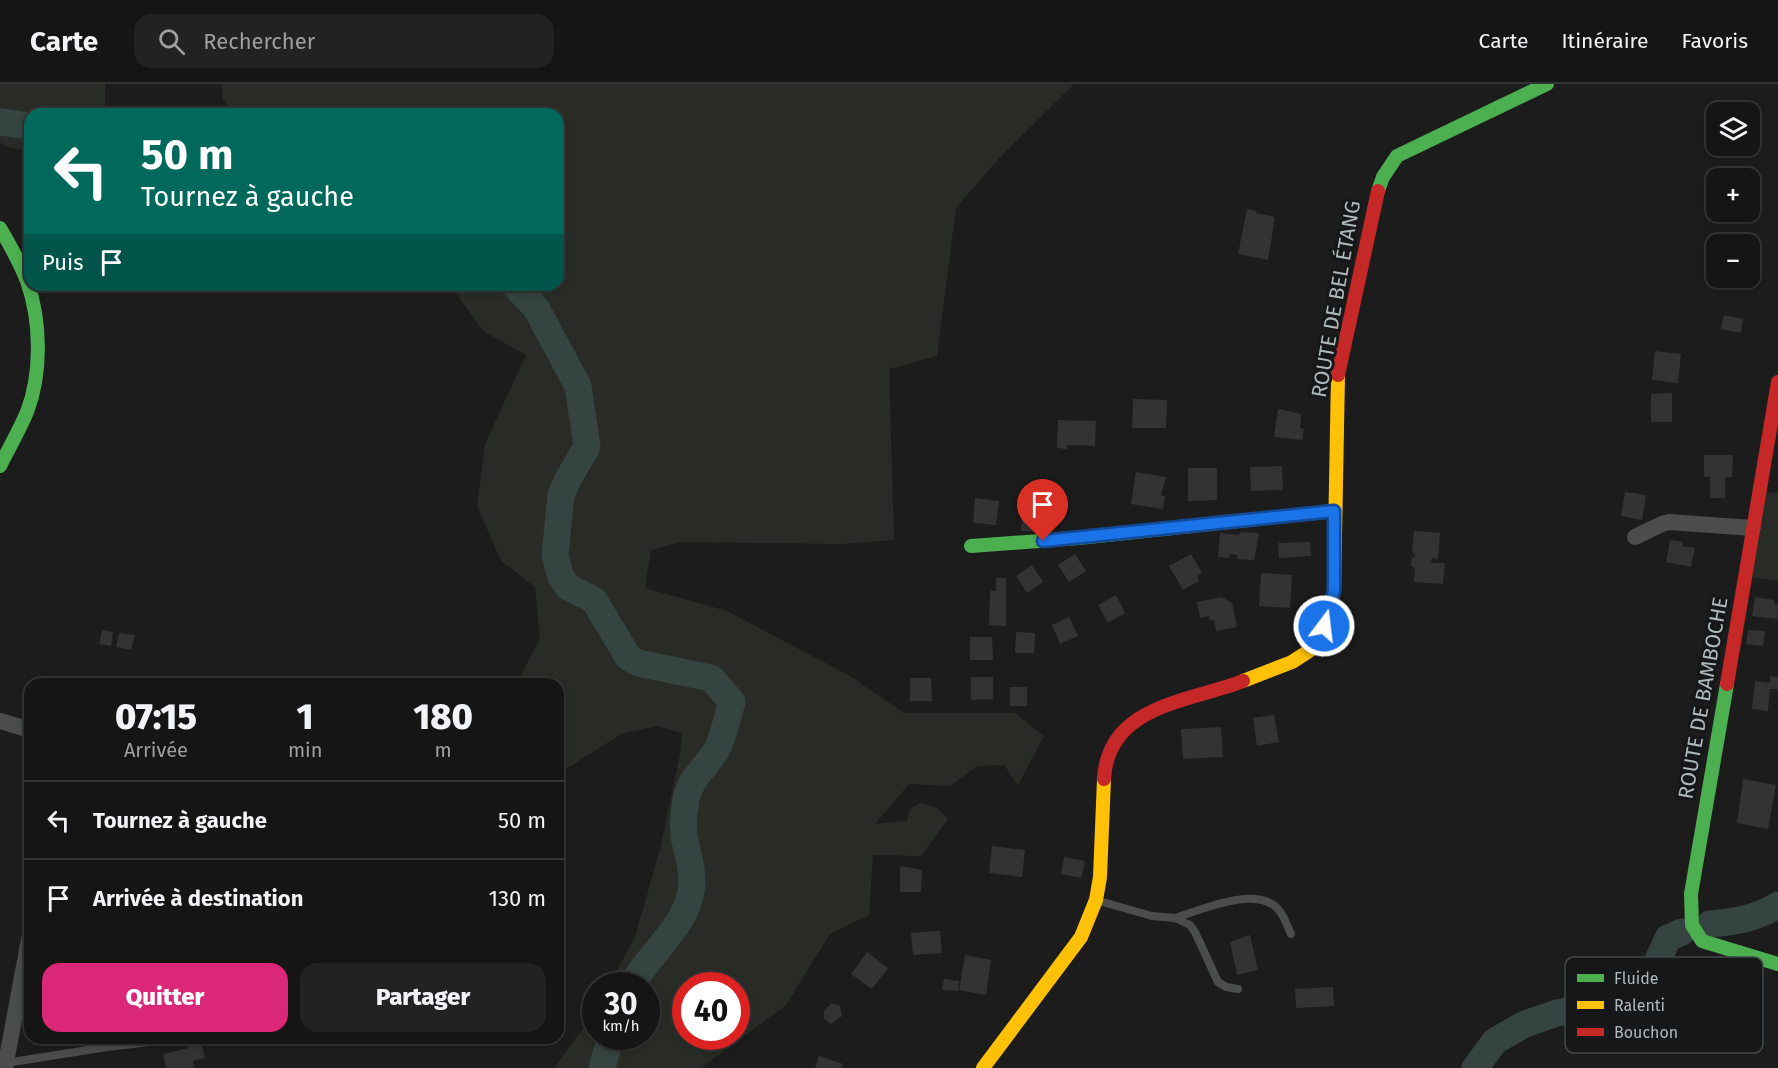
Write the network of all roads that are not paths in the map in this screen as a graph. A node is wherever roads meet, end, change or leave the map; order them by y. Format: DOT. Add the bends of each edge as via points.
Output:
graph roads {
  1 [pos="1547,84"];
  2 [pos="0,228"];
  3 [pos="24,275"];
  4 [pos="29,291"];
  5 [pos="1778,382"];
  6 [pos="0,465"];
  7 [pos="1334,511"];
  8 [pos="1754,528"];
  9 [pos="1635,537"];
  10 [pos="971,546"];
  11 [pos="0,721"];
  12 [pos="24,728"];
  13 [pos="1096,900"];
  14 [pos="1175,918"];
  15 [pos="1291,934"];
  16 [pos="1755,957"];
  17 [pos="1763,959"];
  18 [pos="1778,964"];
  19 [pos="24,967"];
  20 [pos="1238,989"];
  21 [pos="132,1044"];
  22 [pos="6,1066"];
  23 [pos="983,1068"];
  1 -- 7 [label="street, ROUTE DE BEL ÉTANG" via="1397,156 1383,177 1337,382"];
  2 -- 3 [label="street"];
  4 -- 6 [label="street" via="38,370 28,410"];
  5 -- 8 [label="street, ROUTE DE BAMBOCHE"];
  7 -- 10 [label="street"];
  7 -- 13 [label="street, ROUTE DE BEL ÉTANG" via="1334,591 1324,626 1309,651 1292,662 1227,687 1155,708 1129,724 1114,742 1105,763"];
  8 -- 9 [label="street" via="1669,522"];
  8 -- 16 [label="street, ROUTE DE BAMBOCHE" via="1691,894 1692,924 1702,941"];
  11 -- 12 [label="street"];
  13 -- 14 [label="lane" via="1152,916"];
  13 -- 23 [label="street" via="1081,937"];
  14 -- 15 [label="lane" via="1220,903 1255,898 1268,901 1279,910"];
  14 -- 20 [label="lane" via="1195,932 1218,982"];
  17 -- 18 [label="street, ROUTE DE BAMBOCHE"];
  19 -- 22 [label="street"];
  21 -- 22 [label="lane"];
}
